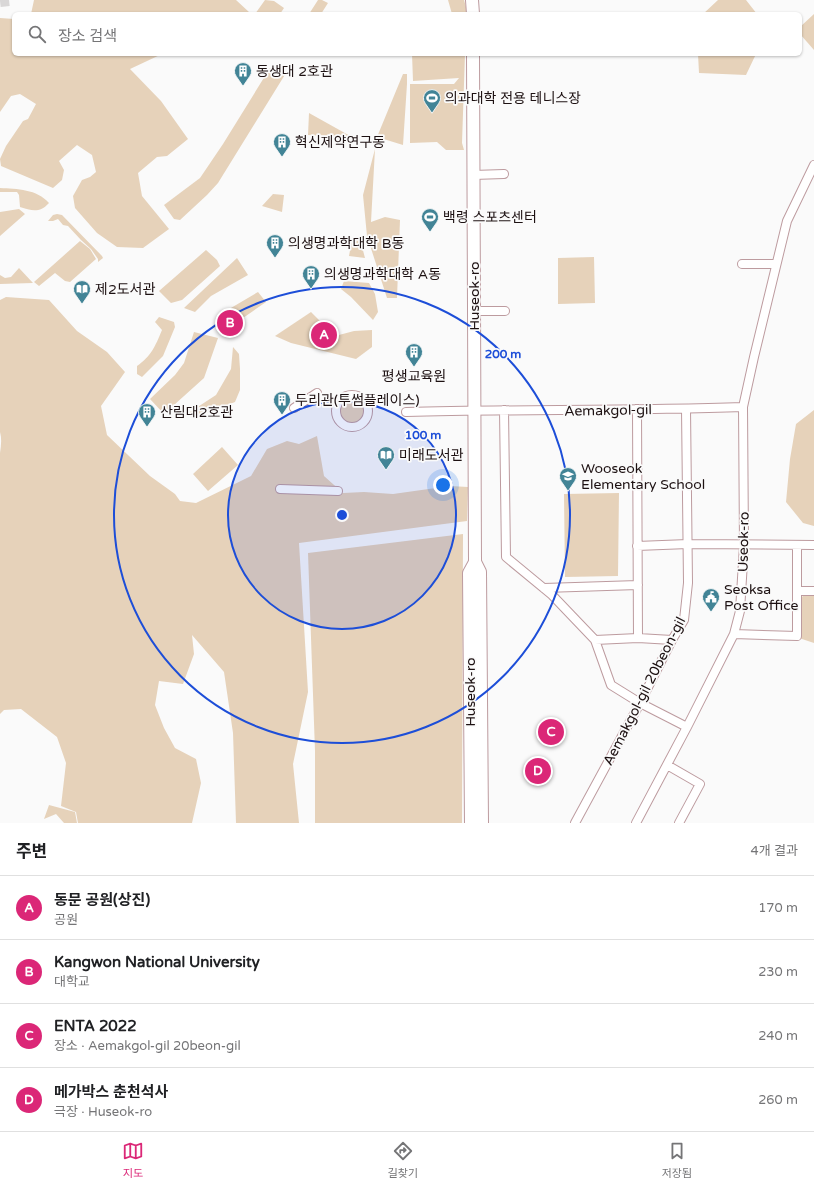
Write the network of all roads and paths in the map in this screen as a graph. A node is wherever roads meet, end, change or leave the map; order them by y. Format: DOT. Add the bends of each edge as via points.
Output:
graph roads {
  1 [pos="472,0"];
  2 [pos="473,12"];
  3 [pos="473,56"];
  4 [pos="814,165"];
  5 [pos="504,174"];
  6 [pos="473,175"];
  7 [pos="742,264"];
  8 [pos="776,264"];
  9 [pos="474,311"];
  10 [pos="505,311"];
  11 [pos="318,393"];
  12 [pos="743,407"];
  13 [pos="294,408"];
  14 [pos="336,409"];
  15 [pos="637,409"];
  16 [pos="686,409"];
  17 [pos="474,410"];
  18 [pos="504,410"];
  19 [pos="406,412"];
  20 [pos="280,489"];
  21 [pos="338,491"];
  22 [pos="688,544"];
  23 [pos="744,544"];
  24 [pos="814,544"];
  25 [pos="797,545"];
  26 [pos="637,546"];
  27 [pos="475,562"];
  28 [pos="638,585"];
  29 [pos="544,588"];
  30 [pos="798,591"];
  31 [pos="814,591"];
  32 [pos="734,634"];
  33 [pos="638,638"];
  34 [pos="595,640"];
  35 [pos="672,640"];
  36 [pos="640,703"];
  37 [pos="687,727"];
  38 [pos="667,765"];
  39 [pos="471,823"];
  40 [pos="482,823"];
  41 [pos="575,823"];
  42 [pos="636,823"];
  43 [pos="679,823"];
  1 -- 2 [label="street"];
  3 -- 6 [label="street, Huseok-ro"];
  4 -- 8 [label="street, Useok-ro" via="787,221"];
  5 -- 6 [label="street"];
  6 -- 9 [label="street, Huseok-ro"];
  7 -- 8 [label="street"];
  8 -- 12 [label="street, Useok-ro"];
  9 -- 10 [label="street"];
  9 -- 17 [label="street, Huseok-ro"];
  11 -- 13 [label="street"];
  12 -- 16 [label="street, Aemakgol-gil"];
  12 -- 23 [label="street, Useok-ro"];
  14 -- 14 [label="street" via="338,420 347,427 363,423 368,413 366,403 356,395 345,396 337,404"];
  15 -- 16 [label="street, Aemakgol-gil"];
  15 -- 18 [label="street, Aemakgol-gil"];
  15 -- 26 [label="street"];
  16 -- 22 [label="street, Aemakgol-gil 20beon-gil"];
  17 -- 18 [label="street, Aemakgol-gil"];
  17 -- 19 [label="street, Aemakgol-gil"];
  17 -- 27 [label="street, Huseok-ro"];
  18 -- 29 [label="street" via="506,557"];
  20 -- 21 [label="street"];
  22 -- 23 [label="street"];
  22 -- 26 [label="street"];
  22 -- 35 [label="street, Aemakgol-gil 20beon-gil" via="688,583 684,620"];
  23 -- 25 [label="street"];
  23 -- 32 [label="street, Useok-ro" via="740,611"];
  24 -- 25 [label="street"];
  25 -- 30 [label="street"];
  26 -- 28 [label="street"];
  27 -- 39 [label="street, Huseok-ro" via="469,573"];
  27 -- 40 [label="street, Huseok-ro" via="480,572"];
  28 -- 29 [label="street"];
  28 -- 33 [label="street"];
  29 -- 34 [label="street"];
  30 -- 31 [label="street"];
  30 -- 32 [label="street" via="797,636"];
  32 -- 37 [label="street, Useok-ro"];
  33 -- 34 [label="street"];
  33 -- 35 [label="street"];
  34 -- 36 [label="street" via="612,684"];
  35 -- 36 [label="street, Aemakgol-gil 20beon-gil"];
  36 -- 37 [label="street"];
  36 -- 41 [label="street, Aemakgol-gil 20beon-gil"];
  37 -- 38 [label="street, Useok-ro"];
  38 -- 42 [label="street, Useok-ro"];
  38 -- 43 [label="street" via="700,784"];
}
